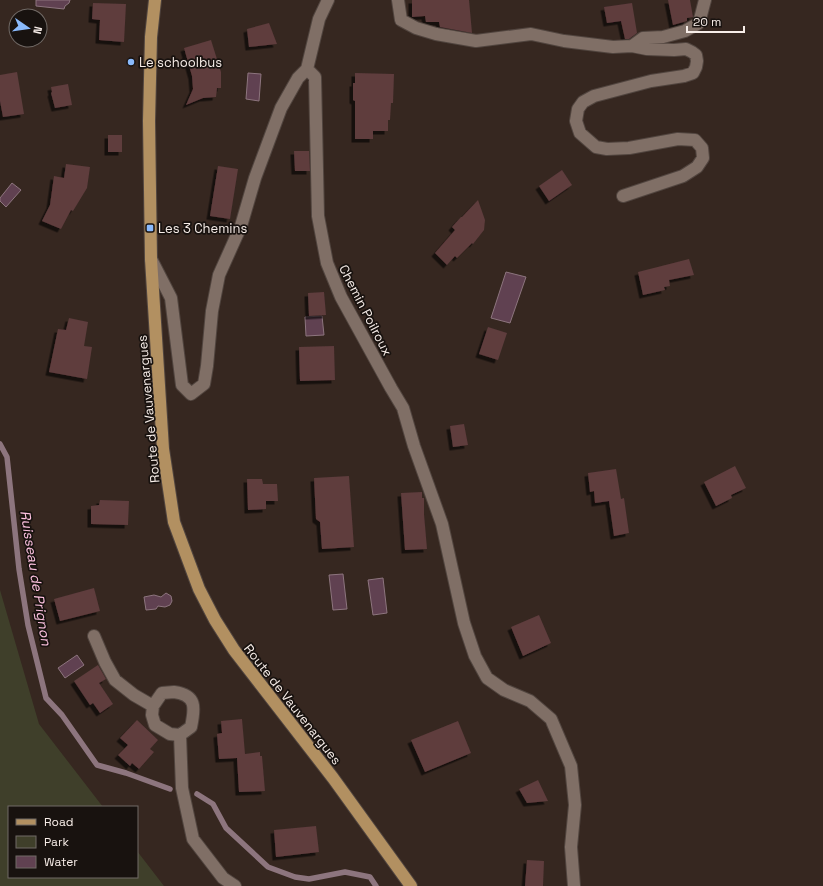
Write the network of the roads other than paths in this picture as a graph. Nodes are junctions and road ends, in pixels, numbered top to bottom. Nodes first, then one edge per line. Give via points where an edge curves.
1 (155, 0) edge
2 (328, 0) edge
3 (398, 0) edge
4 (704, 0) edge
5 (632, 46) junction
6 (307, 69) junction
7 (623, 196) dead end
8 (151, 259) junction
9 (94, 636) dead end
10 (153, 706) junction
11 (180, 735) junction
12 (235, 886) edge
13 (411, 886) edge
14 (574, 886) edge

1 - 8 main road, Route de Vauvenargues via 151,37 149,121
2 - 6 street via 319,19
3 - 5 street via 401,20 436,34 476,41 531,34 592,45
4 - 5 street via 699,23 685,31 663,37 643,38
5 - 7 street via 647,49 686,49 696,55 696,67 693,73 684,76 651,80 594,96 583,102 578,109 576,121 580,133 596,147 607,150 678,139 695,140 702,148 702,158 697,167 683,176
6 - 8 street via 298,78 282,108 255,178 241,226 219,275 212,311 204,384 191,394 182,385 171,298
6 - 14 street, Chemin Poilroux via 315,77 318,216 327,263 341,296 403,408 442,524 464,623 475,656 487,678 504,690 530,701 551,719 571,766 575,805 571,847
8 - 13 main road, Route de Vauvenargues via 163,449 174,522 198,589 234,650 333,778
9 - 10 street via 104,662 115,680
10 - 11 street via 152,715 156,725 170,734
10 - 11 street via 162,694 174,692 185,694 193,702 191,727
11 - 12 street via 182,788 193,839 223,878

